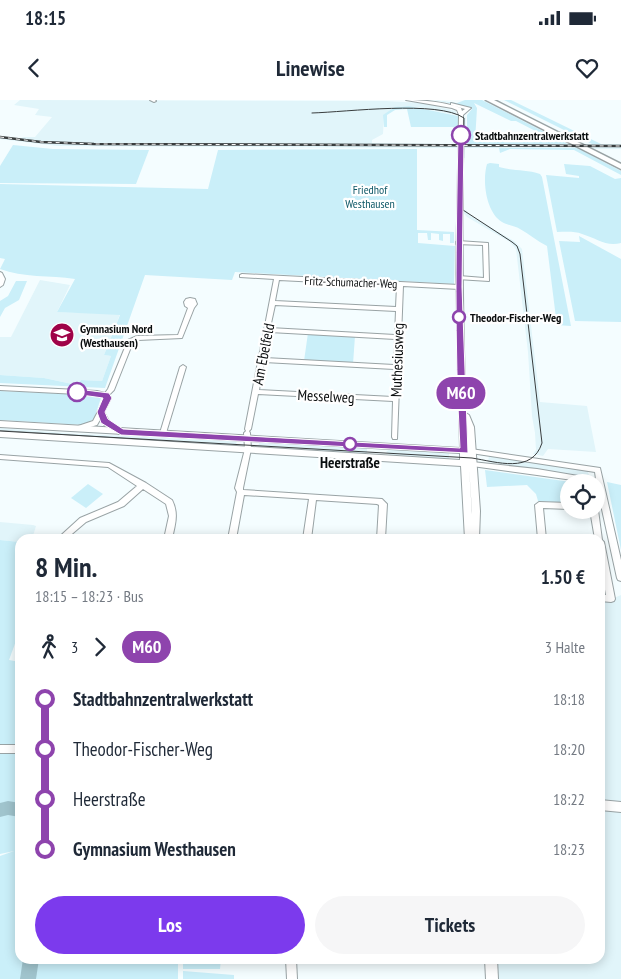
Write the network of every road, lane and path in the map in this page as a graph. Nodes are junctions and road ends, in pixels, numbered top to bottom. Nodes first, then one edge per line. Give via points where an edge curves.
1 (408, 100) edge
2 (431, 100) edge
3 (489, 100) edge
4 (499, 100) edge
5 (462, 115) junction
6 (621, 162) edge
7 (621, 167) edge
8 (458, 243) junction
9 (0, 274) edge
10 (242, 276) dead end
11 (277, 278) junction
12 (459, 278) junction
13 (400, 284) junction
14 (0, 285) edge
15 (459, 287) junction
16 (272, 303) junction
17 (189, 306) dead end
18 (399, 309) junction
19 (267, 330) junction
20 (398, 337) junction
21 (261, 360) junction
22 (184, 367) dead end
23 (397, 367) junction
24 (0, 388) edge
25 (255, 392) junction
26 (106, 395) junction
27 (396, 399) junction
28 (101, 412) junction
29 (0, 424) edge
30 (75, 429) junction
31 (121, 432) junction
32 (247, 433) junction
33 (0, 434) edge
34 (163, 434) junction
35 (395, 442) junction
36 (248, 449) junction
37 (468, 451) junction
38 (0, 457) edge
39 (469, 464) junction
40 (599, 474) edge
41 (560, 476) edge
42 (143, 485) junction
43 (241, 492) junction
44 (313, 497) junction
45 (605, 504) edge
46 (560, 505) edge
47 (606, 508) joint
48 (597, 519) edge
49 (67, 534) edge
50 (169, 534) edge
51 (233, 534) edge
52 (307, 534) edge
53 (382, 534) edge
54 (469, 534) edge
55 (475, 534) edge
56 (542, 534) edge
57 (599, 534) edge
58 (605, 567) edge
59 (621, 578) edge
60 (605, 598) edge
61 (0, 749) edge
62 (15, 749) edge
63 (605, 805) edge
64 (621, 807) edge
65 (291, 964) edge
66 (491, 964) edge
67 (292, 979) edge
68 (492, 979) edge

1 - 5 main road via 453,107
2 - 5 main road via 469,108
3 - 7 highway
4 - 6 highway
5 - 8 main road
8 - 12 main road
8 - 12 street via 486,244 488,280
9 - 14 street
10 - 11 street, Fritz-Schumacher-Weg
11 - 13 street, Fritz-Schumacher-Weg
11 - 16 street, Am Ebelfeld
12 - 15 main road
13 - 15 street, Fritz-Schumacher-Weg
13 - 18 street, Muthesiusweg
15 - 37 main road via 462,407 470,427
16 - 18 street
16 - 19 street, Am Ebelfeld
17 - 26 street via 180,337 137,338 130,342
18 - 20 street, Muthesiusweg
19 - 20 street
19 - 21 street, Am Ebelfeld
20 - 23 street, Muthesiusweg
21 - 23 street
21 - 25 street, Am Ebelfeld
22 - 34 street
23 - 27 street, Muthesiusweg
24 - 26 street
25 - 27 street, Messelweg
25 - 32 street, Am Ebelfeld
26 - 28 street via 108,398
27 - 35 street, Muthesiusweg
28 - 30 street via 95,423
28 - 31 street via 107,424
29 - 30 main road
30 - 31 main road
31 - 34 main road
32 - 34 main road
32 - 35 main road
32 - 36 street, Am Ebelfeld
33 - 36 main road
35 - 37 main road
36 - 39 main road
36 - 43 street, Am Ebelfeld via 239,488
37 - 39 main road
37 - 40 street via 598,470
38 - 42 street via 109,465
39 - 41 street
39 - 54 main road
39 - 55 main road via 476,511
42 - 49 street via 121,504 83,520
42 - 50 street via 174,509
43 - 44 street
43 - 51 street, Am Ebelfeld
44 - 52 street
44 - 53 street via 382,502
45 - 47 street
46 - 56 street via 539,504
47 - 59 street
48 - 57 street
58 - 60 street via 611,599
61 - 62 street
63 - 64 street
65 - 67 street
66 - 68 main road

